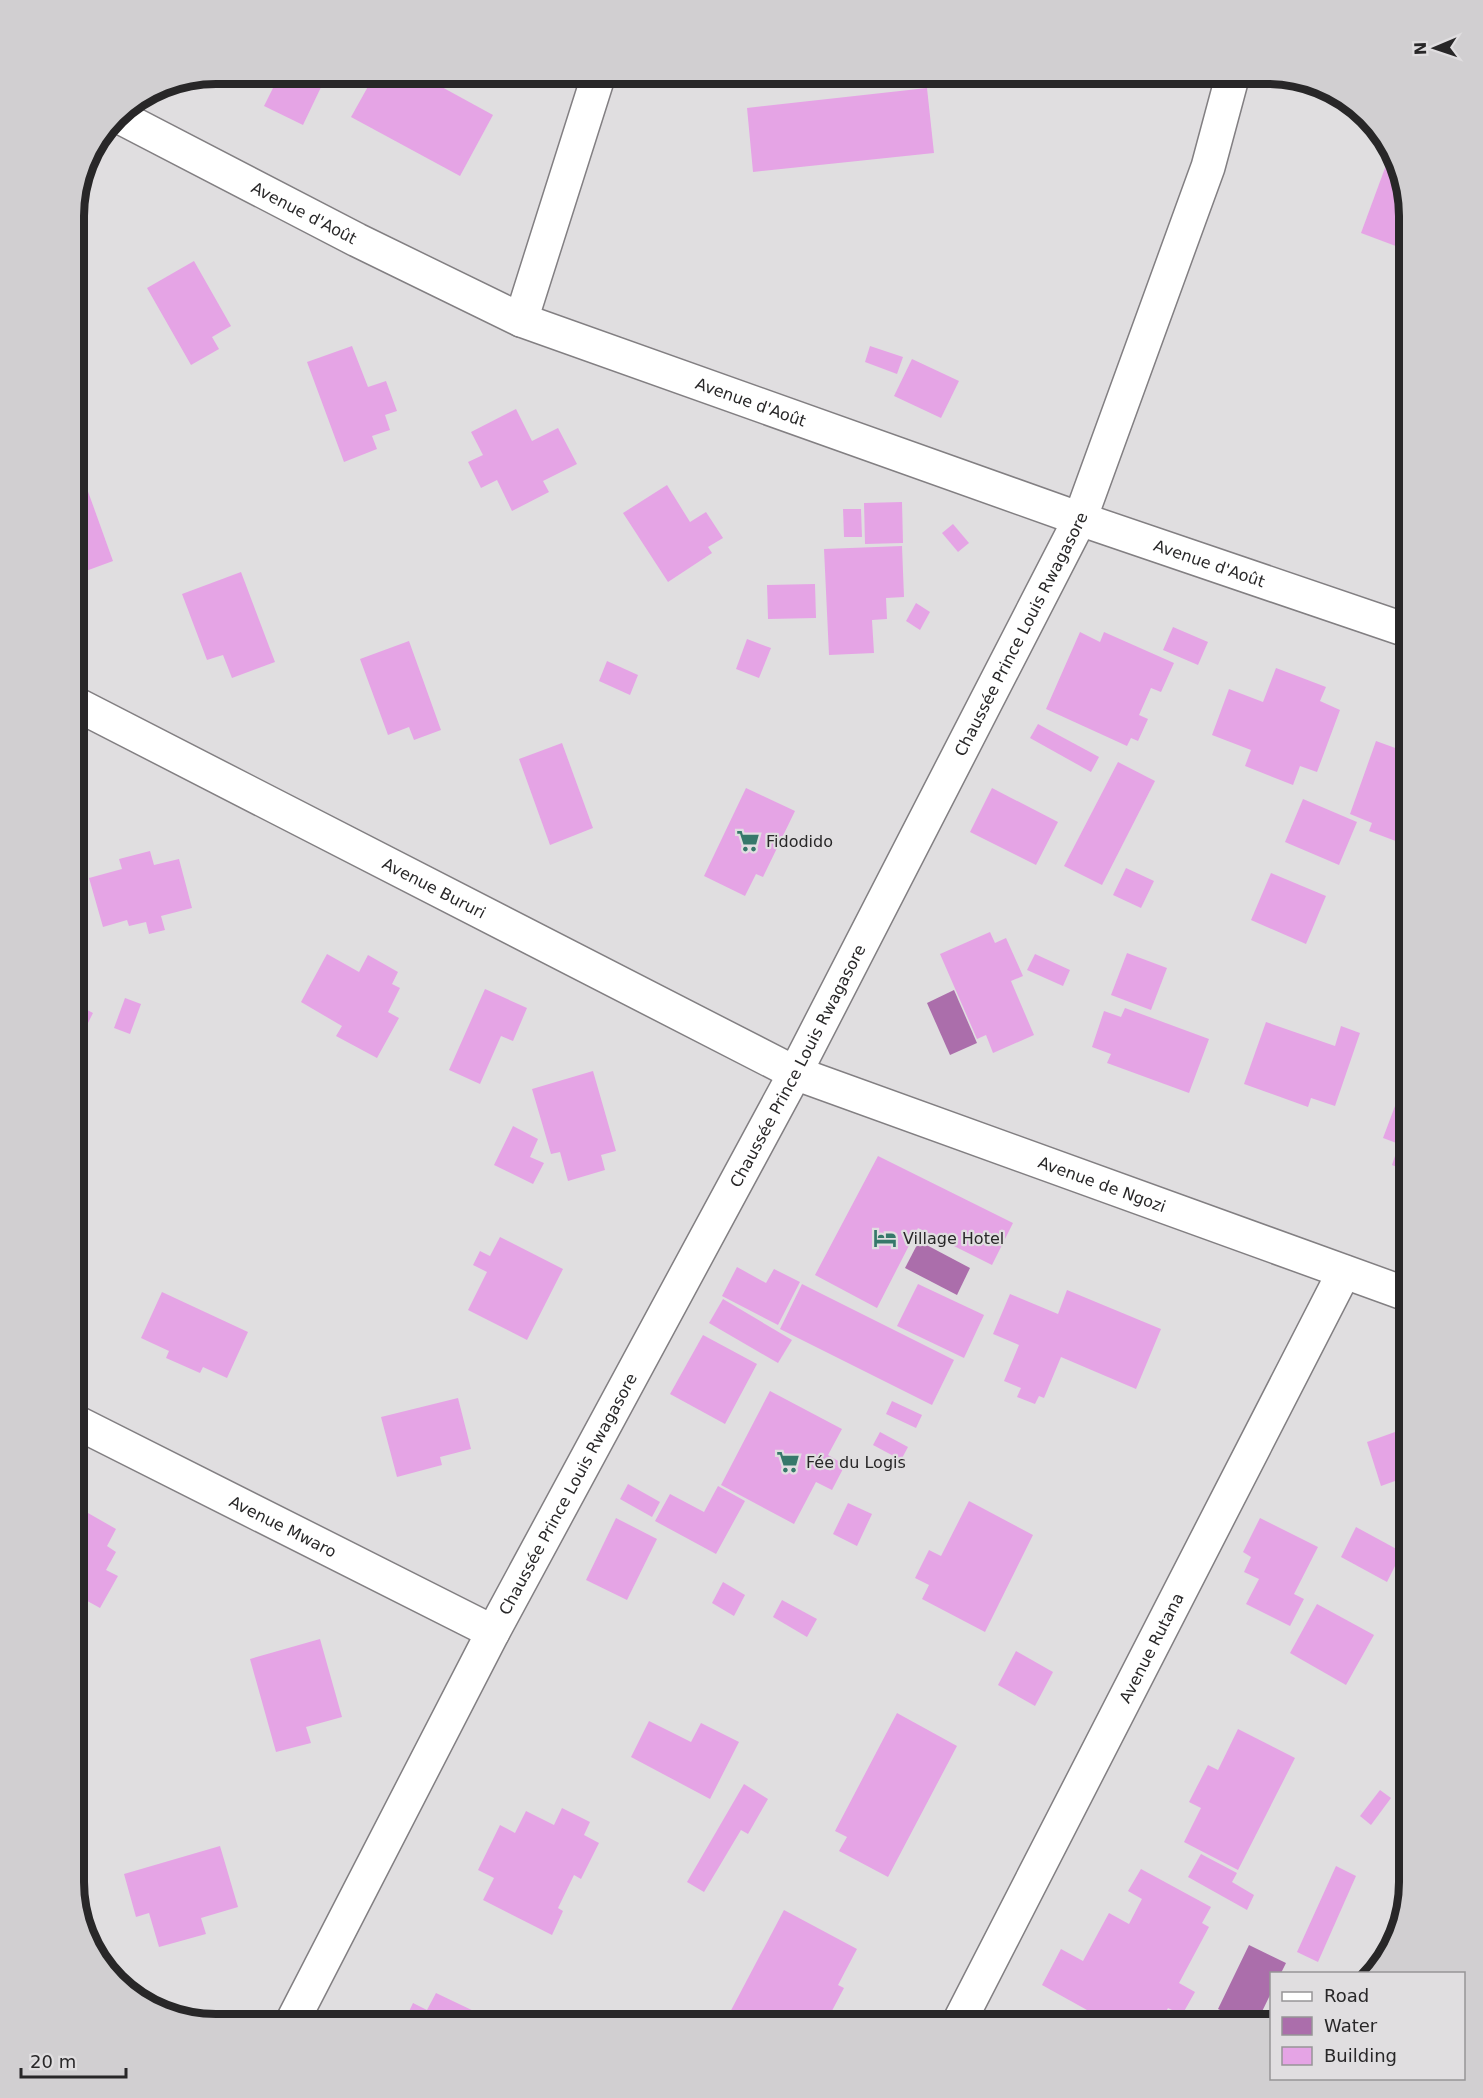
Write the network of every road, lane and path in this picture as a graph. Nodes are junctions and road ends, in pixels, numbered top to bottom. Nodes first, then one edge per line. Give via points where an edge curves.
1 (596, 84) edge
2 (1230, 84) edge
3 (126, 120) edge
4 (521, 320) junction
5 (1080, 519) junction
6 (1399, 627) edge
7 (84, 712) edge
8 (795, 1073) junction
9 (1344, 1272) junction
10 (1399, 1291) edge
11 (84, 1426) edge
12 (493, 1632) junction
13 (296, 2014) edge
14 (963, 2014) edge

1 - 4 street
2 - 5 street, Chaussée Prince Louis Rwagasore via 1208,167
3 - 4 street, Avenue d'Août
4 - 5 street, Avenue d'Août
5 - 6 street, Avenue d'Août
5 - 8 street, Chaussée Prince Louis Rwagasore
7 - 8 street, Avenue Bururi
8 - 9 street, Avenue de Ngozi
8 - 12 street, Chaussée Prince Louis Rwagasore
9 - 10 street, Avenue de Ngozi
9 - 14 street, Avenue Rutana
11 - 12 street, Avenue Mwaro
12 - 13 street, Chaussée Prince Louis Rwagasore

